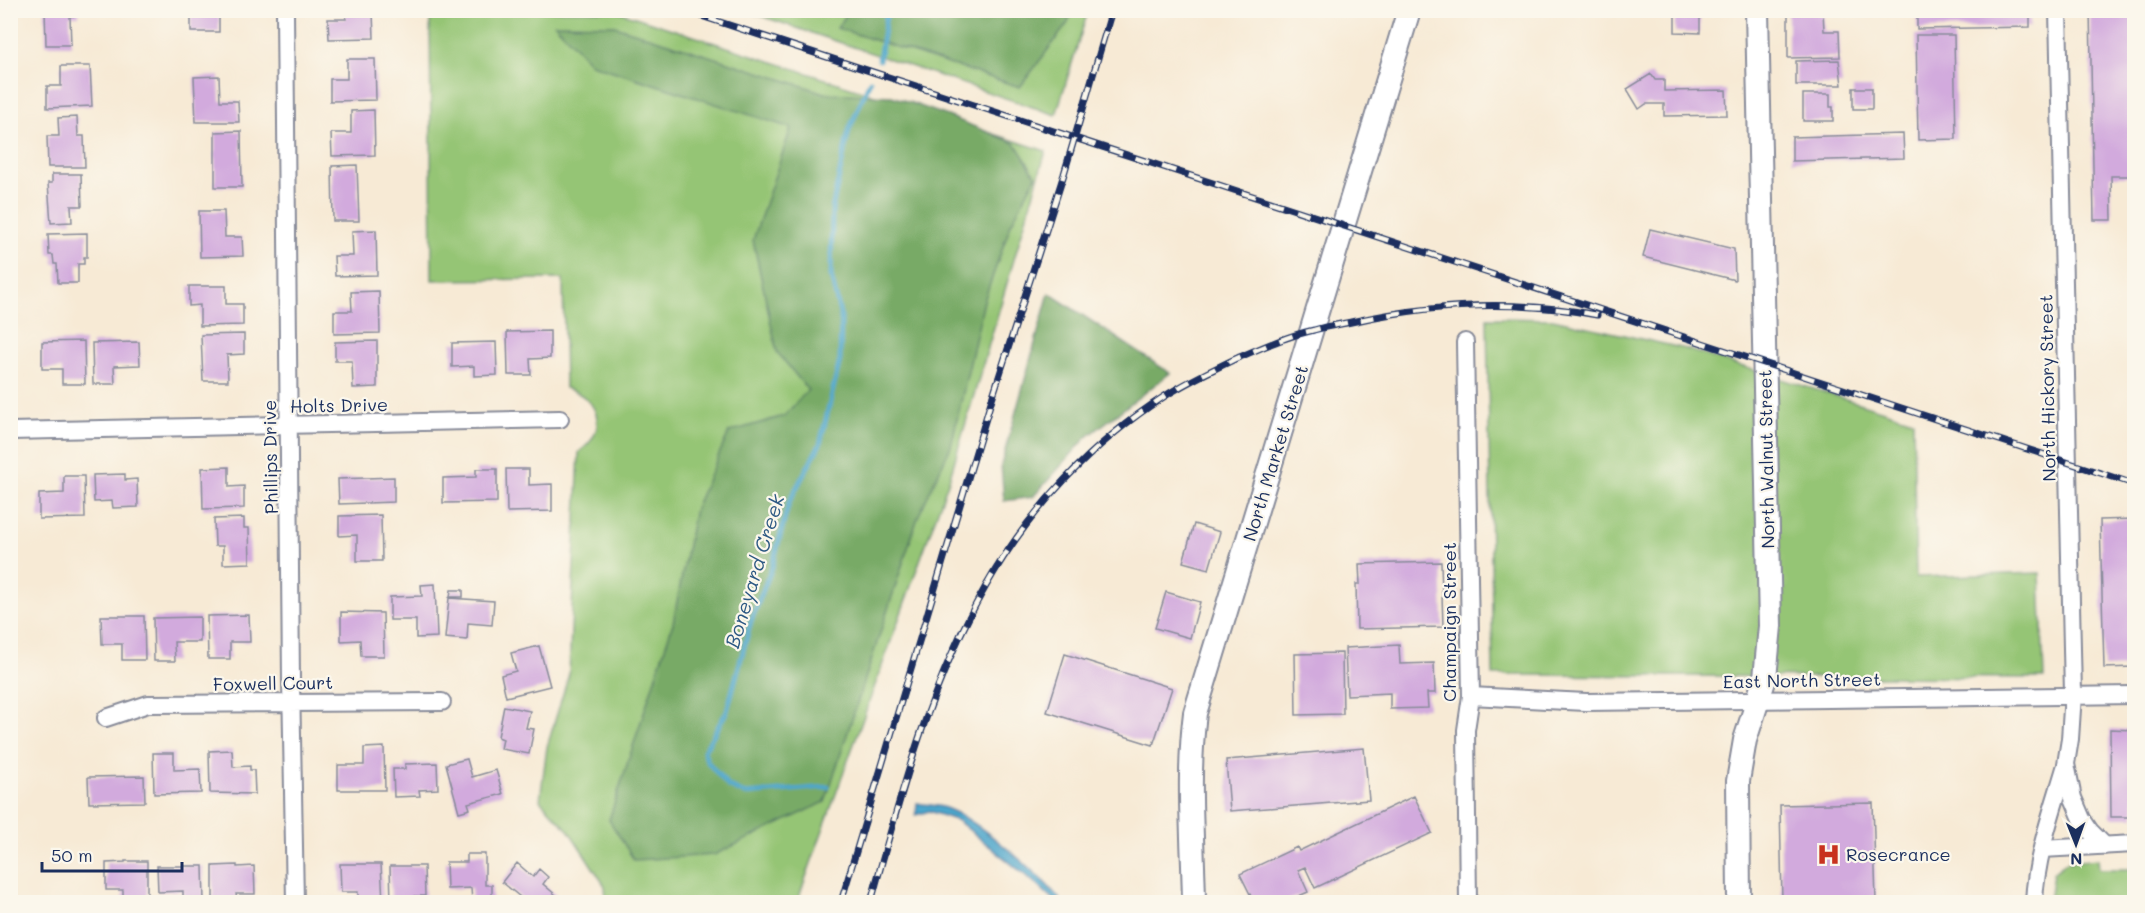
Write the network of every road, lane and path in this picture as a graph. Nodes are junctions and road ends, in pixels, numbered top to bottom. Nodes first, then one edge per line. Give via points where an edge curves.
1 (285, 10) edge
2 (1409, 10) edge
3 (1757, 10) edge
4 (2058, 10) edge
5 (1465, 342) dead end
6 (560, 418) dead end
7 (289, 426) junction
8 (10, 431) edge
9 (2073, 694) junction
10 (2134, 695) edge
11 (1471, 696) junction
12 (1760, 700) junction
13 (291, 702) junction
14 (442, 702) dead end
15 (106, 718) dead end
16 (2066, 764) junction
17 (2134, 844) edge
18 (2105, 846) junction
19 (2042, 849) junction
20 (296, 903) edge
21 (1194, 903) edge
22 (1468, 903) edge
23 (1739, 903) edge
24 (2034, 903) edge

1 - 7 street, Phillips Drive
2 - 21 street, North Market Street via 1196,713 1190,749
3 - 12 street, North Walnut Street via 1770,626
4 - 9 street, North Hickory Street
5 - 11 street, Champaign Street
6 - 7 street, Holts Drive
7 - 8 street, Holts Drive
7 - 13 street, Phillips Drive
9 - 10 street, East North Street
9 - 12 street, East North Street
9 - 16 street, North Hickory Street
11 - 12 street, East North Street via 1586,702
11 - 22 street, Champaign Street via 1466,730
12 - 23 street, North Walnut Street via 1745,740 1738,781
13 - 14 street, Foxwell Court
13 - 15 street, Foxwell Court via 148,705
13 - 20 street, Phillips Drive
16 - 18 street, North Hickory Street via 2082,819
16 - 19 street, North Hickory Street
17 - 18 street
18 - 19 street
19 - 24 street, North Hickory Street

